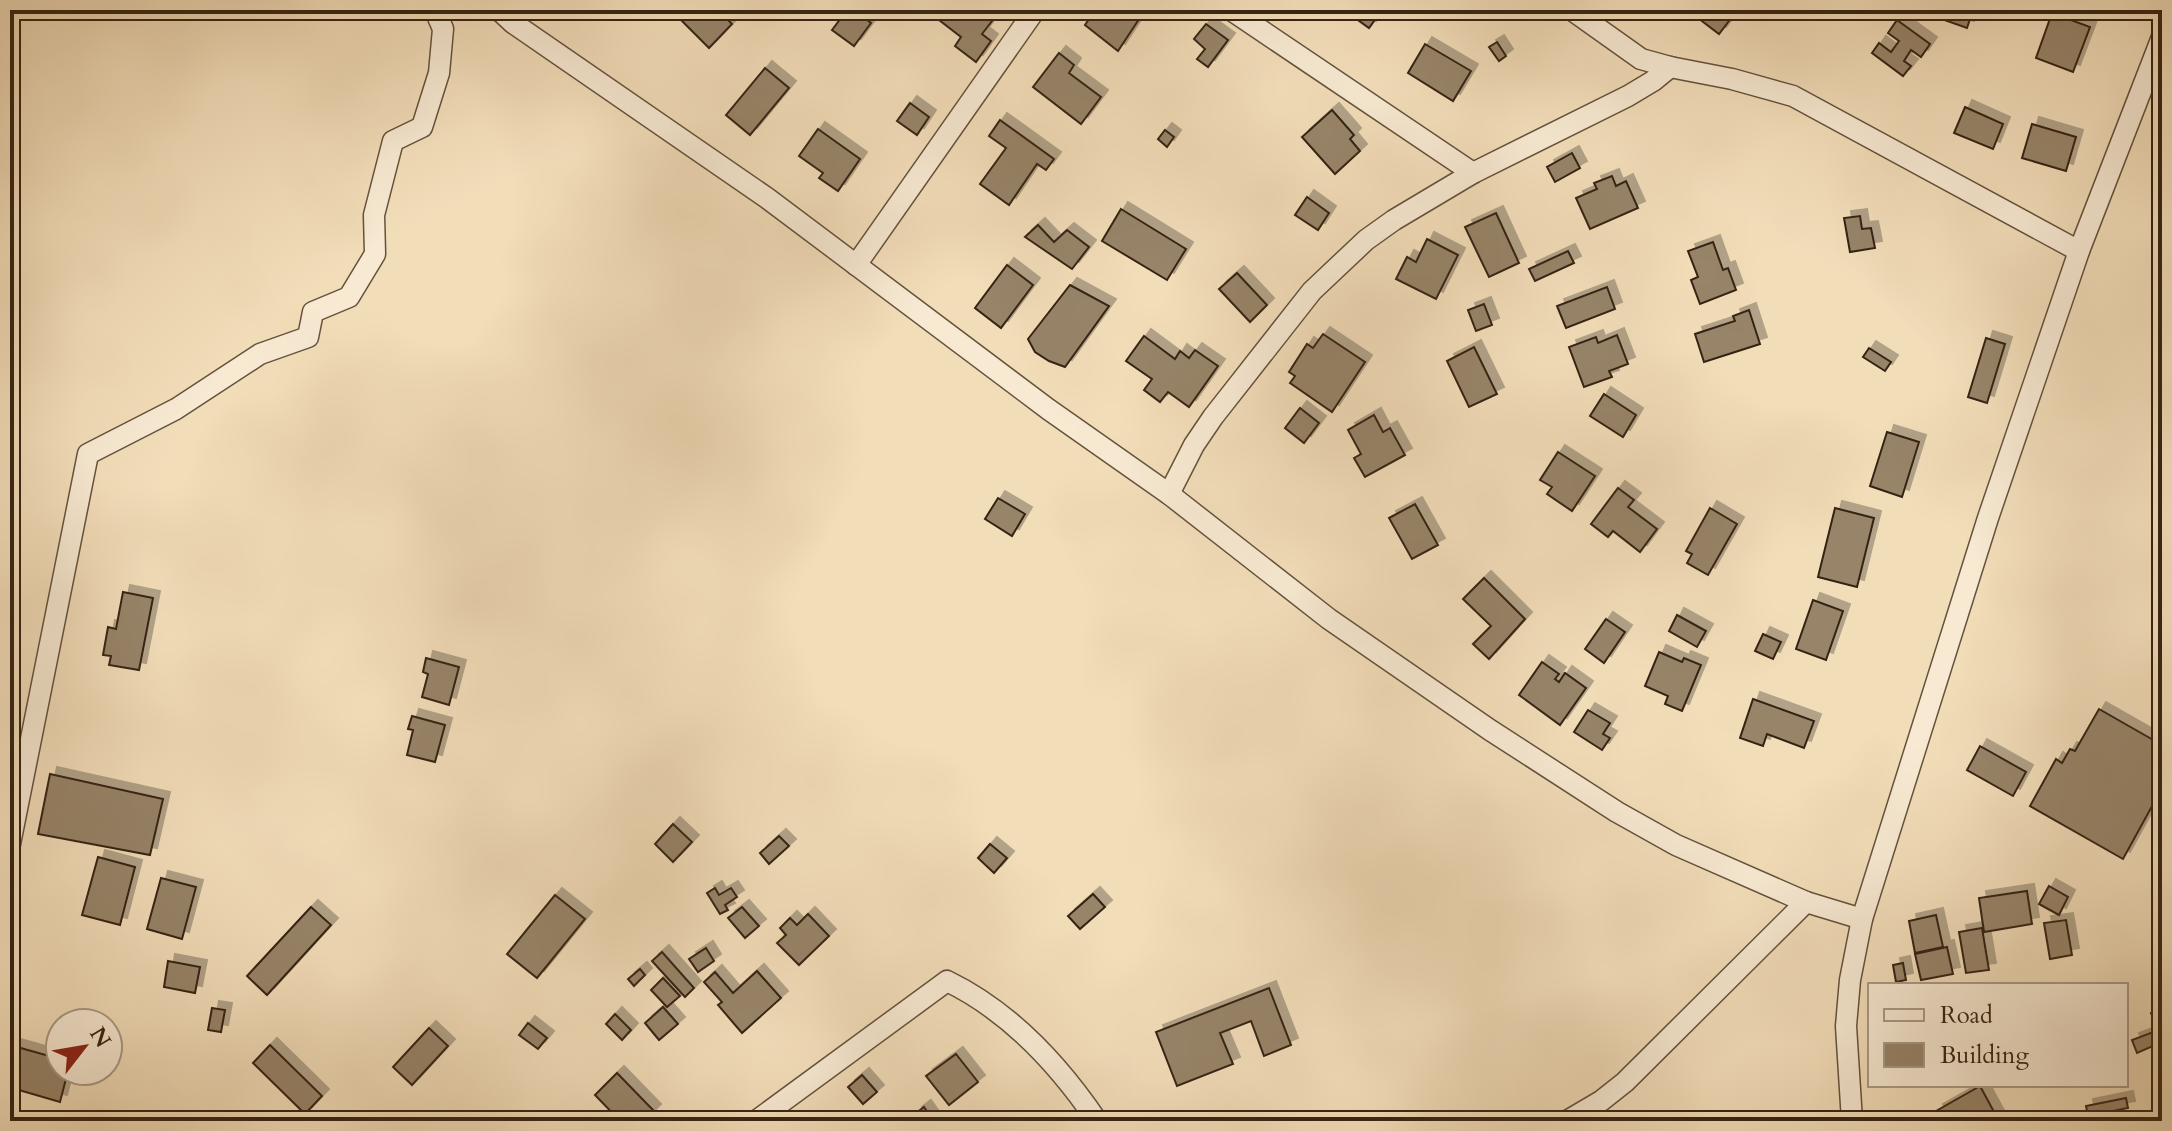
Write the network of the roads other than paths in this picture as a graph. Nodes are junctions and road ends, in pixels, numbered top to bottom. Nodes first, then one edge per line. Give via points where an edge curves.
1 (435, 10) edge
2 (499, 10) edge
3 (1035, 10) edge
4 (1231, 10) edge
5 (1572, 10) edge
6 (2162, 37) edge
7 (1670, 67) junction
8 (1473, 173) junction
9 (2079, 251) junction
10 (856, 265) junction
11 (1169, 494) junction
12 (10, 844) edge
13 (1806, 902) junction
14 (1862, 919) junction
15 (756, 1121) edge
16 (1097, 1121) edge
17 (1567, 1121) edge
18 (1852, 1121) edge

1 - 12 street via 443,29 439,73 422,127 393,141 374,215 375,254 349,297 313,312 308,337 260,354 176,409 88,454
2 - 10 street
3 - 10 street
4 - 8 street
5 - 7 street via 1641,59
6 - 9 street
7 - 8 street via 1628,96
7 - 9 street via 1793,96
8 - 11 street via 1366,240 1312,291 1213,417
9 - 14 street via 1988,518
10 - 11 street
11 - 13 street via 1329,619 1617,812 1676,845
13 - 14 street
13 - 17 street via 1625,1082
14 - 18 street via 1846,1026
15 - 16 street via 947,981 999,1012 1079,1094

